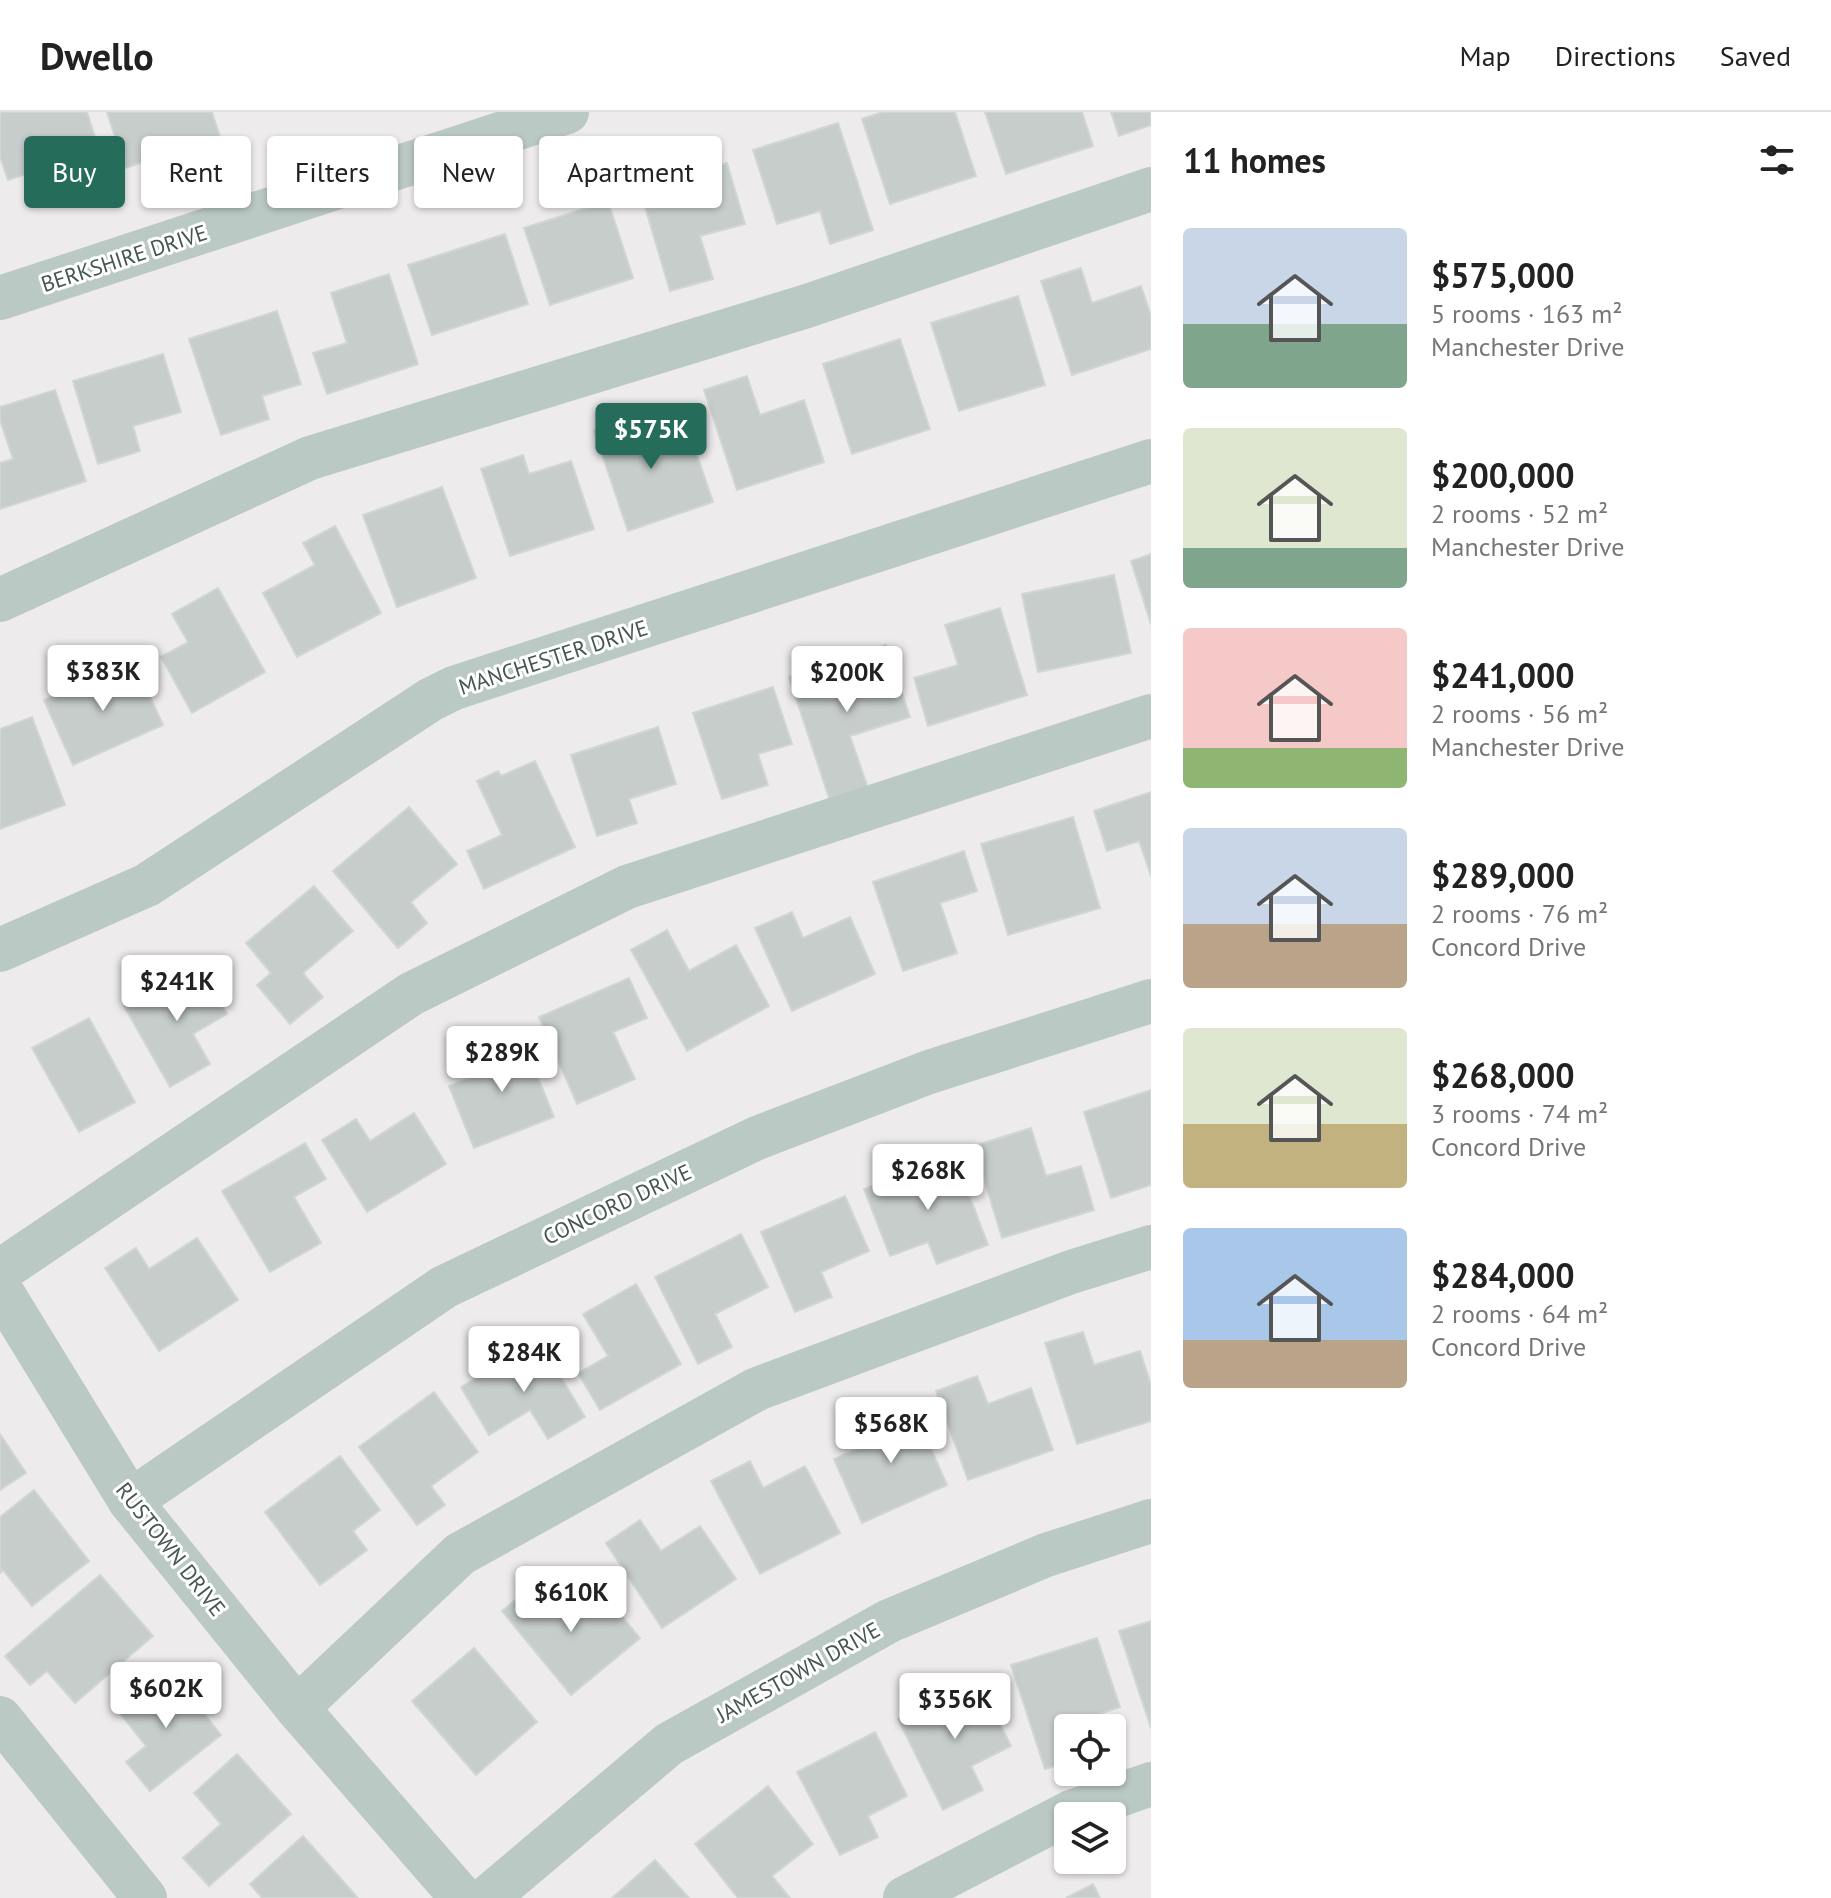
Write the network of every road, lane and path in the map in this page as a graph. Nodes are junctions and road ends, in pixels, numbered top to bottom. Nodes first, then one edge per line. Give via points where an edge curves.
1 (567, 112) edge
2 (1151, 189) edge
3 (0, 298) edge
4 (1151, 461) edge
5 (0, 600) edge
6 (1151, 716) edge
7 (0, 950) edge
8 (1151, 1001) edge
9 (1151, 1247) edge
10 (0, 1271) edge
11 (0, 1289) edge
12 (130, 1501) junction
13 (1151, 1521) edge
14 (297, 1708) junction
15 (0, 1718) edge
16 (14, 1765) edge
17 (1151, 1784) edge
18 (145, 1898) edge
19 (462, 1898) edge
20 (487, 1898) edge
21 (905, 1898) edge

1 - 3 street, BERKSHIRE DRIVE
2 - 5 street via 804,307 310,458
4 - 7 street, MANCHESTER DRIVE via 454,688 147,885
6 - 10 street via 627,887 411,994
8 - 12 street, CONCORD DRIVE via 929,1072 757,1138 444,1287
9 - 14 street via 757,1389 460,1554
11 - 12 street, RUSTOWN DRIVE
12 - 14 street, RUSTOWN DRIVE
13 - 20 street, JAMESTOWN DRIVE via 1046,1555 889,1621 683,1736
14 - 19 street, RUSTOWN DRIVE
15 - 16 street
16 - 18 street
17 - 21 street via 1071,1812

